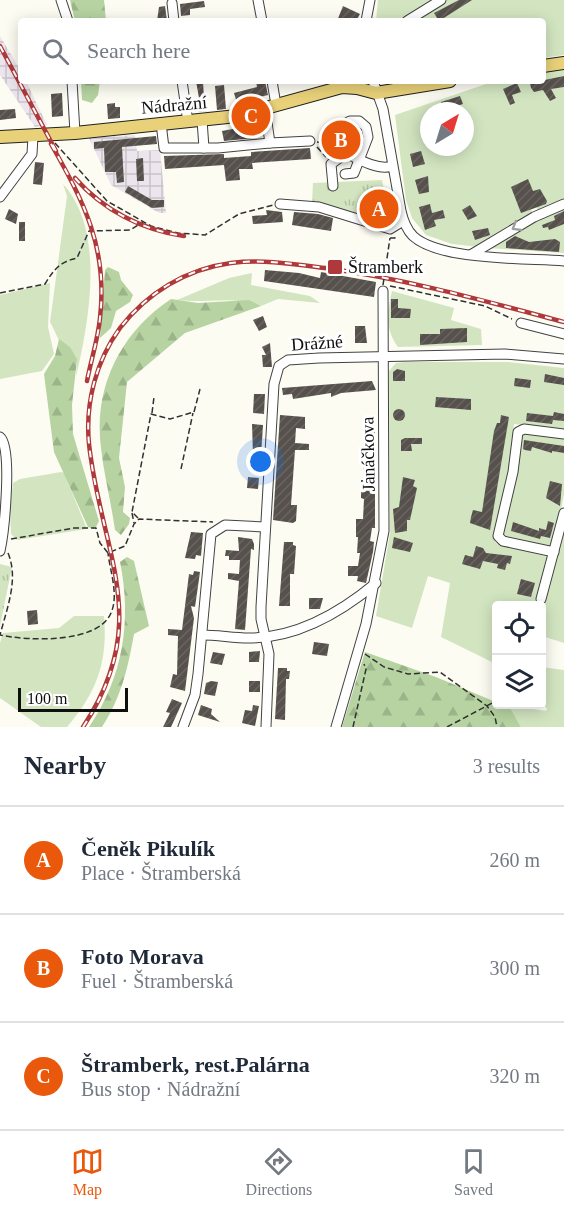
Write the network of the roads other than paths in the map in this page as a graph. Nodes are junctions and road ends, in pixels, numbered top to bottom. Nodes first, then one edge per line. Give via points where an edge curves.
1 (61, 0) edge
2 (258, 0) edge
3 (370, 0) edge
4 (441, 0) edge
5 (172, 3) dead end
6 (67, 18) edge
7 (174, 18) edge
8 (261, 18) edge
9 (367, 18) edge
10 (412, 18) edge
11 (564, 63) edge
12 (546, 66) edge
13 (72, 84) edge
14 (182, 84) edge
15 (272, 84) edge
16 (330, 84) edge
17 (412, 84) edge
18 (375, 87) edge
19 (322, 93) junction
20 (271, 107) junction
21 (202, 120) junction
22 (188, 122) junction
23 (161, 123) junction
24 (75, 133) junction
25 (341, 134) dead end
26 (0, 137) edge
27 (43, 137) junction
28 (310, 141) road end
29 (270, 143) junction
30 (204, 148) junction
31 (358, 164) junction
32 (392, 166) junction
33 (345, 171) dead end
34 (333, 186) dead end
35 (0, 197) edge
36 (280, 204) road end
37 (564, 204) edge
38 (400, 223) junction
39 (471, 255) junction
40 (564, 261) edge
41 (383, 290) road end
42 (521, 323) road end
43 (564, 334) edge
44 (383, 357) junction
45 (564, 359) edge
46 (564, 435) edge
47 (0, 437) edge
48 (564, 513) edge
49 (266, 527) junction
50 (0, 551) edge
51 (554, 552) junction
52 (376, 584) junction
53 (541, 599) dead end
54 (202, 635) junction
55 (264, 636) junction
56 (183, 727) edge
57 (266, 727) edge
58 (336, 727) edge

1 - 6 street
2 - 8 street
3 - 9 street
4 - 10 street
5 - 7 street
11 - 12 main road
13 - 24 street
14 - 22 street
15 - 20 street
16 - 19 street
17 - 18 main road, Nádražní
18 - 19 main road, Nádražní
18 - 32 street via 383,109
19 - 20 main road, Nádražní
20 - 21 main road, Nádražní
20 - 29 street
21 - 22 main road, Nádražní
21 - 30 street
22 - 23 main road, Nádražní
23 - 24 main road, Nádražní
23 - 30 street via 164,148
24 - 27 main road, Nádražní
25 - 31 street via 347,122 359,121 366,127 368,137
26 - 27 main road, Nádražní
27 - 35 street
28 - 29 street
29 - 30 street
31 - 32 street
31 - 33 street via 354,173
31 - 34 street via 345,149 331,164
32 - 38 street
36 - 38 street via 320,207 390,229
37 -> 39 street via 534,217
38 - 39 street via 426,244
39 - 40 street
41 - 44 street
42 - 43 street
44 - 45 street via 505,354
44 - 49 street, Drážné via 293,359 279,366 274,384
44 - 52 street, Janáčkova via 385,506
46 - 51 street via 524,429 518,432 498,536 503,541
47 - 50 street via 6,445
48 - 51 street
49 - 54 street via 225,525 211,534
49 - 55 street, Drážné via 261,619
51 - 53 street
52 - 55 street via 322,621
52 - 58 street, Janáčkova
54 - 55 street
54 - 56 street via 195,695
55 - 57 street, Drážné via 268,654

